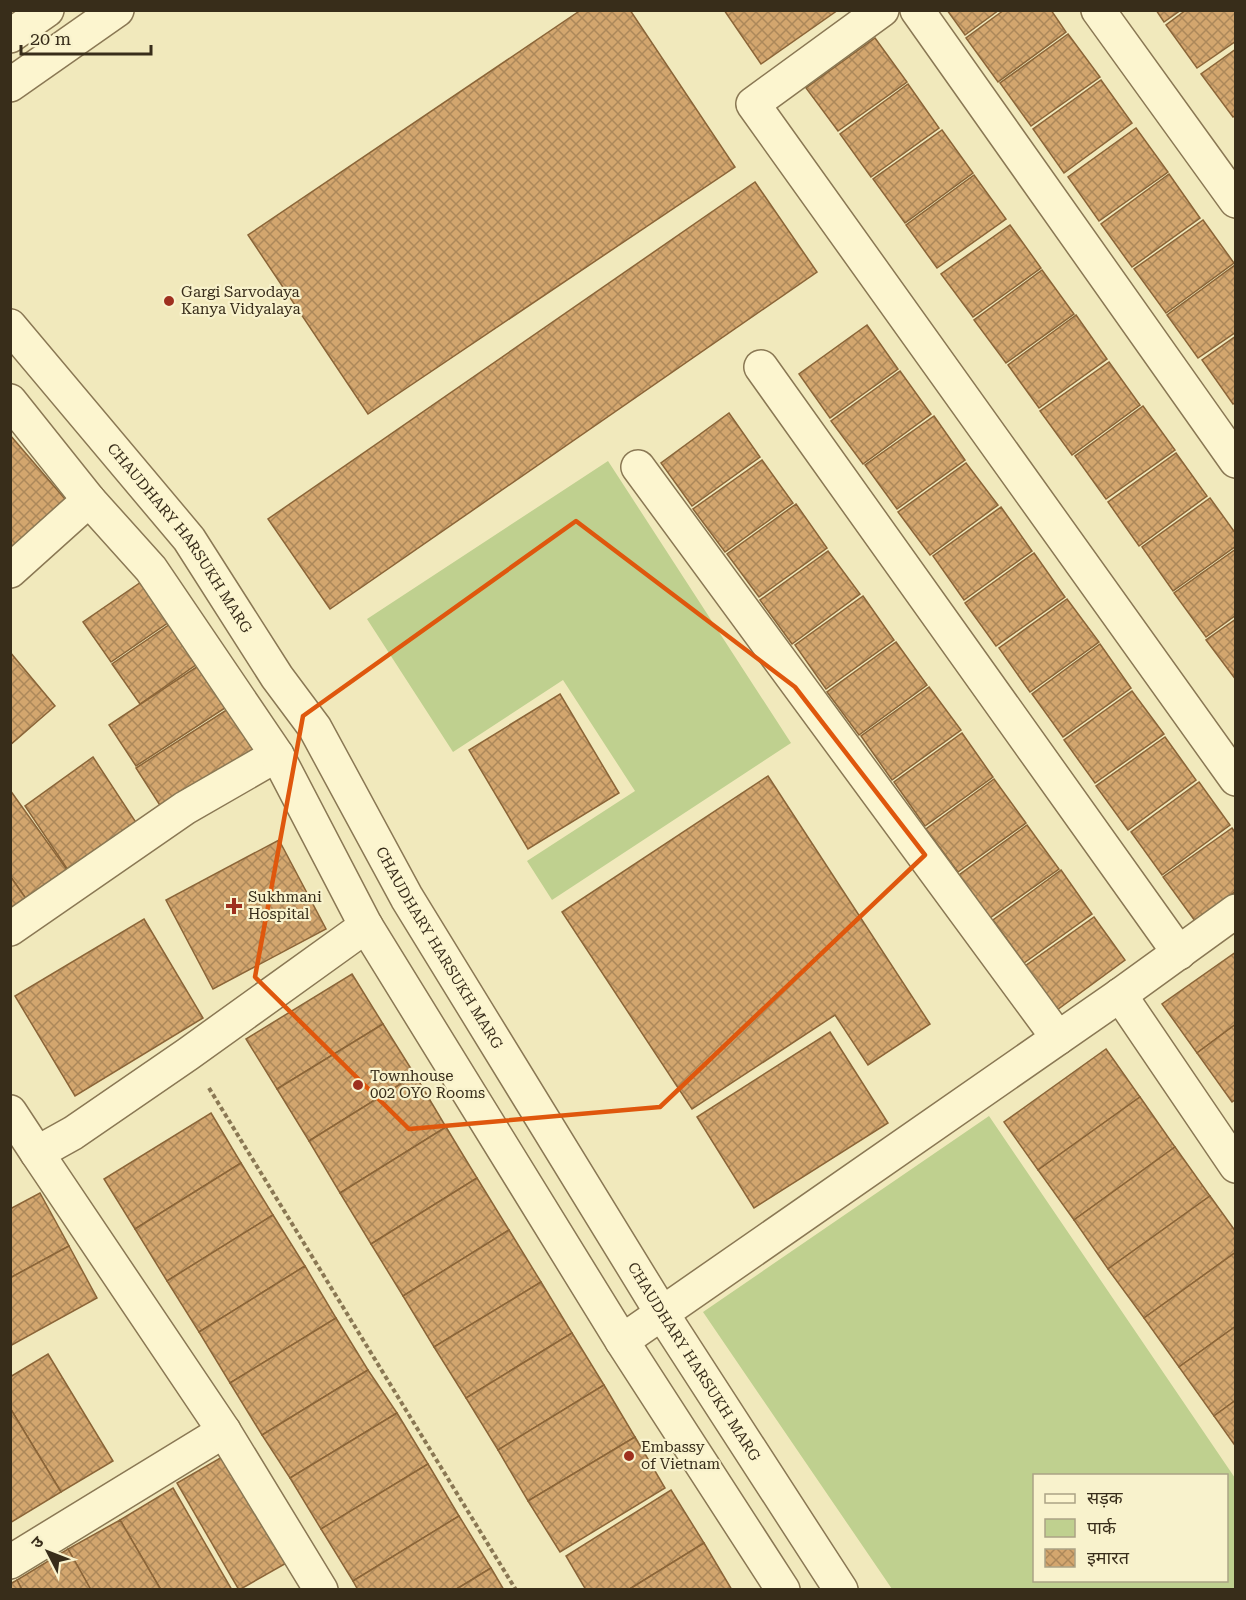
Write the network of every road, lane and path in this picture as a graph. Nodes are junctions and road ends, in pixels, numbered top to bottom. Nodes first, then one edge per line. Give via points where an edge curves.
1 (46, 10) edge
2 (117, 10) edge
3 (882, 10) edge
4 (917, 10) edge
5 (1098, 10) edge
6 (10, 36) edge
7 (10, 85) edge
8 (1236, 201) edge
9 (10, 326) edge
10 (761, 367) dead end
11 (10, 401) edge
12 (1236, 461) edge
13 (638, 467) dead end
14 (89, 500) junction
15 (10, 571) edge
16 (277, 755) junction
17 (1236, 779) edge
18 (1236, 911) edge
19 (366, 926) junction
20 (10, 929) edge
21 (1179, 953) junction
22 (1120, 995) junction
23 (1058, 1038) junction
24 (188, 1054) junction
25 (10, 1112) edge
26 (37, 1153) junction
27 (1236, 1166) edge
28 (663, 1315) junction
29 (622, 1341) junction
30 (224, 1431) junction
31 (10, 1562) edge
32 (312, 1587) edge
33 (516, 1590) edge
34 (783, 1590) edge
35 (841, 1590) edge

1 - 6 street
2 - 7 street
3 - 17 street via 753,104
4 - 12 street
5 - 8 street
9 - 28 street, CHAUDHARY HARSUKH MARG via 189,539 277,677 315,728 407,898
10 - 21 street
11 - 14 street
13 - 23 street
14 - 15 street
14 - 16 street via 151,569
16 - 19 street
16 - 20 street via 185,808
18 - 21 street
19 - 24 street
19 - 29 street
21 - 22 street
22 - 23 street
22 - 27 street
23 - 28 street
24 - 26 street via 74,1133
24 - 33 path
25 - 26 street
26 - 30 street
28 - 29 street
28 - 35 street, CHAUDHARY HARSUKH MARG
29 - 34 street
30 - 31 street
30 - 32 street

